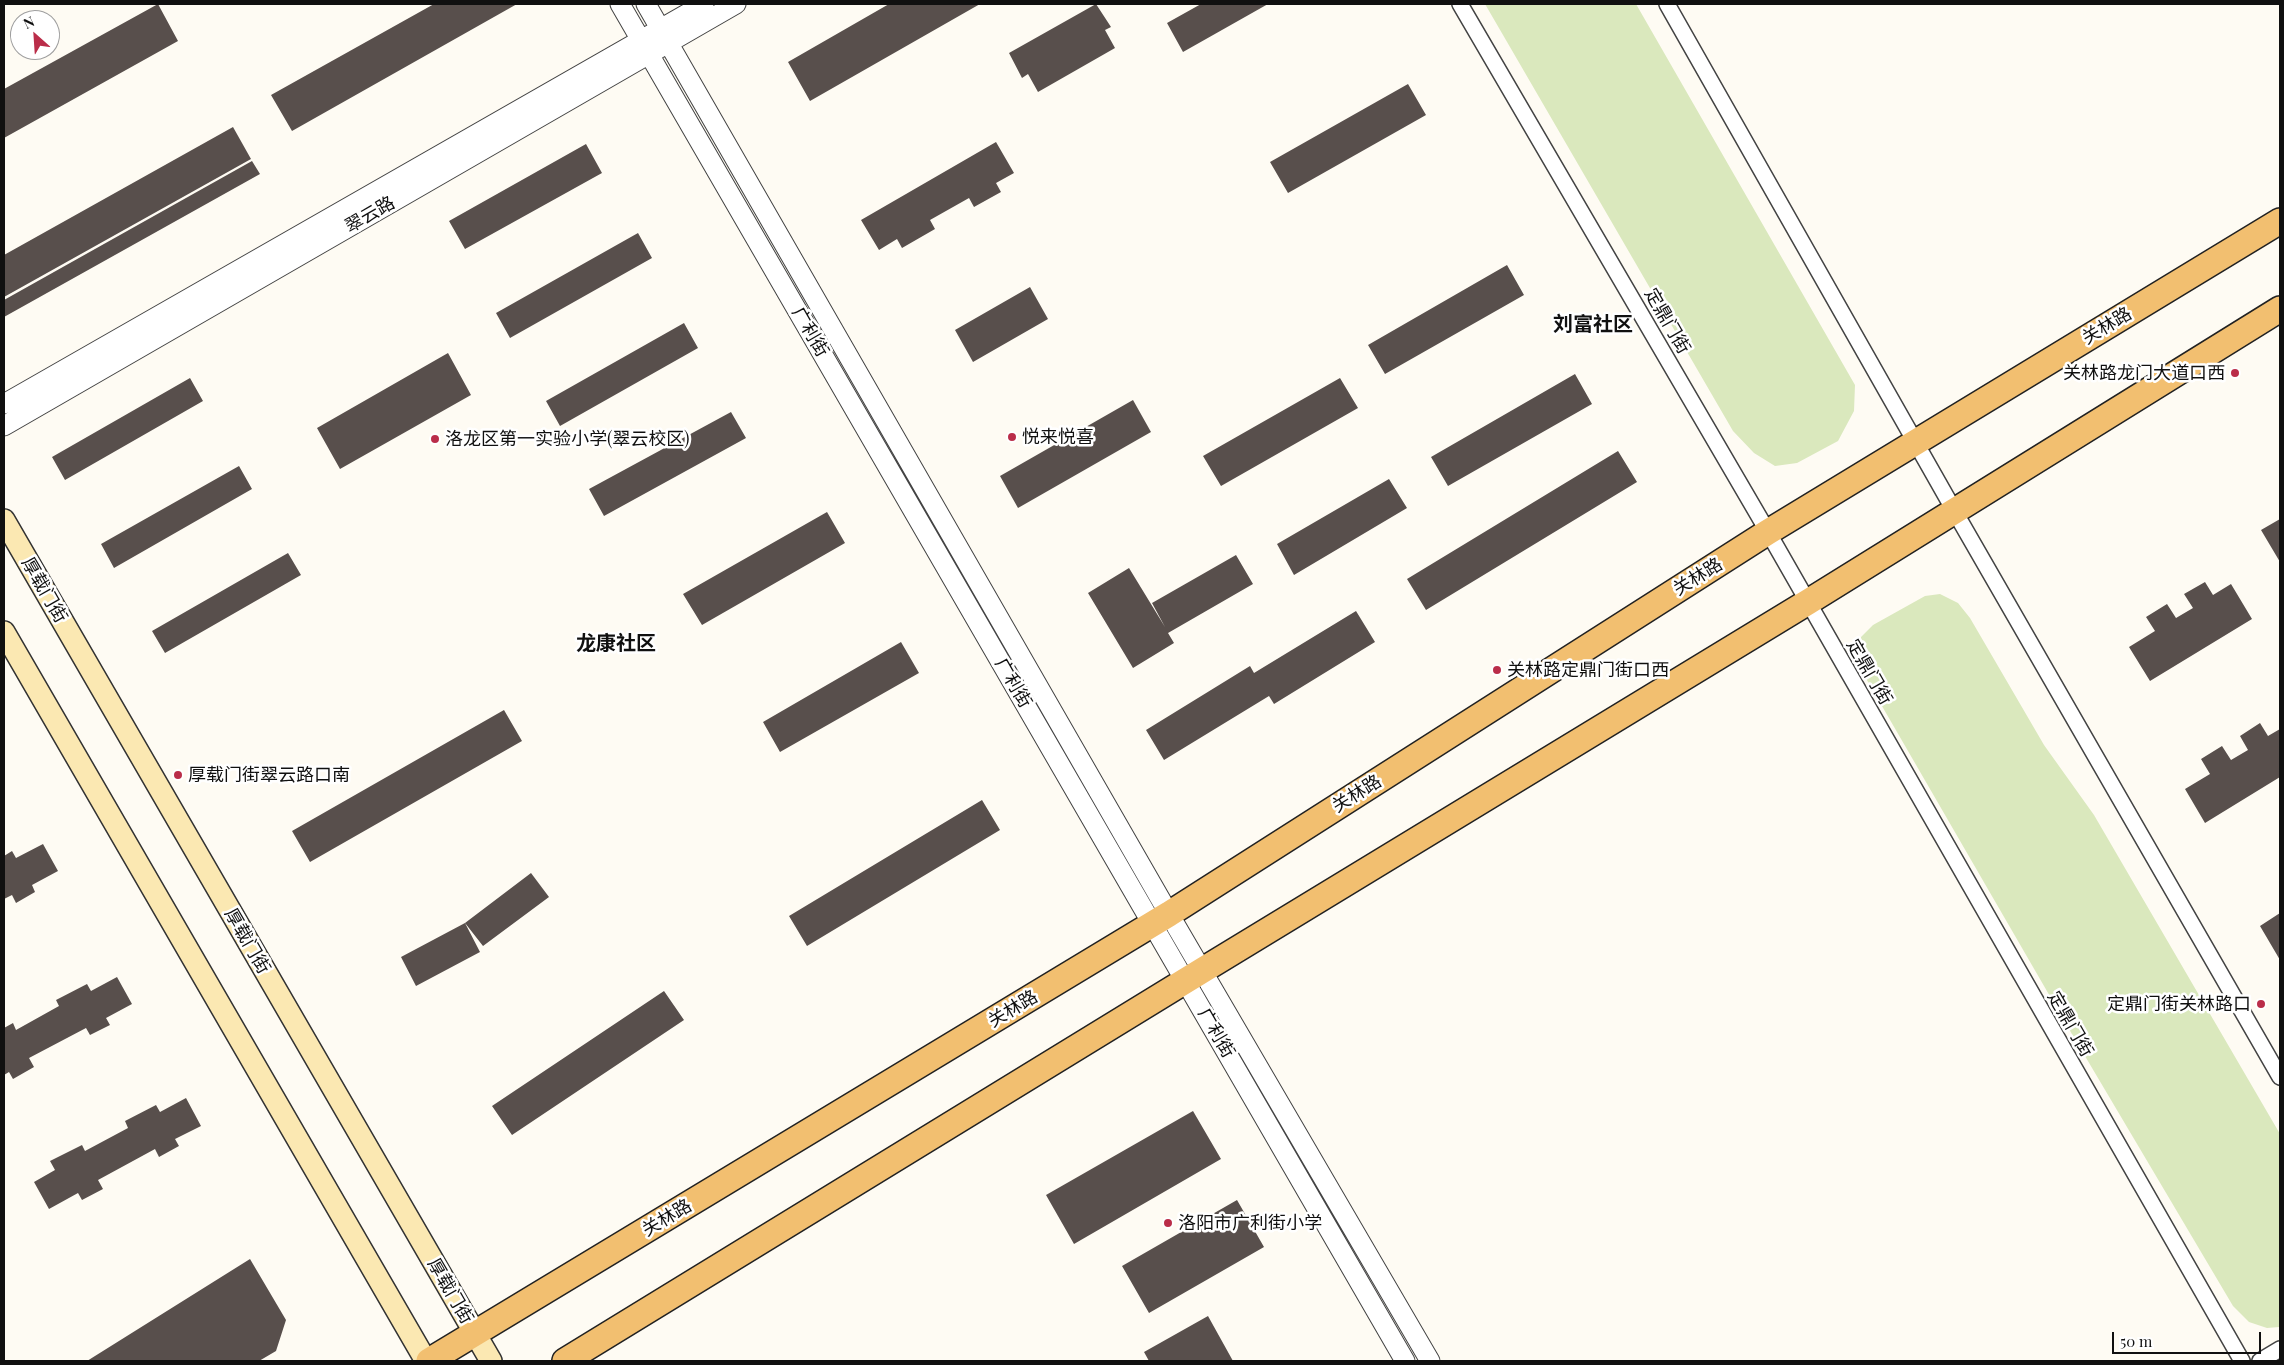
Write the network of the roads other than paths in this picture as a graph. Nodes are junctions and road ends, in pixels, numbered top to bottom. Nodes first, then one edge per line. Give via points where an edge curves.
1 (620, 4) edge
2 (646, 4) edge
3 (704, 4) edge
4 (736, 4) edge
5 (1460, 4) edge
6 (1667, 4) edge
7 (664, 36) junction
8 (645, 47) junction
9 (2280, 220) edge
10 (2280, 309) edge
11 (4, 404) edge
12 (4, 426) edge
13 (1915, 443) junction
14 (1955, 512) junction
15 (4, 520) edge
16 (1768, 532) junction
17 (1808, 602) junction
18 (4, 632) edge
19 (1161, 919) junction
20 (1194, 975) junction
21 (2280, 1077) edge
22 (475, 1334) junction
23 (2280, 1349) edge
24 (427, 1361) edge
25 (491, 1361) edge
26 (565, 1361) edge
27 (1405, 1361) edge
28 (1430, 1361) edge
29 (2242, 1361) edge
30 (2260, 1361) edge

1 - 8 street, 广利街
2 - 7 street, 广利街
3 - 7 street, 翠云路
4 - 7 street, 翠云路
5 - 16 street, 定鼎门街
6 - 13 street
7 - 8 street, 翠云路
7 - 19 street, 广利街
8 - 11 street, 翠云路
8 - 12 street, 翠云路
8 - 19 street, 广利街
9 - 13 main road, 关林路
10 - 14 main road
13 - 14 street
13 - 16 main road, 关林路
14 - 17 main road
14 - 21 street
15 - 22 main road, 厚载门街
16 - 17 street, 定鼎门街
16 - 19 main road, 关林路
17 - 20 main road
17 - 29 street, 定鼎门街
18 - 24 main road
19 - 20 street, 广利街
19 - 22 main road, 关林路
20 - 26 main road
20 - 27 street, 广利街
20 - 28 street, 广利街
22 - 24 main road, 关林路
22 - 25 main road, 厚载门街
23 - 30 street

